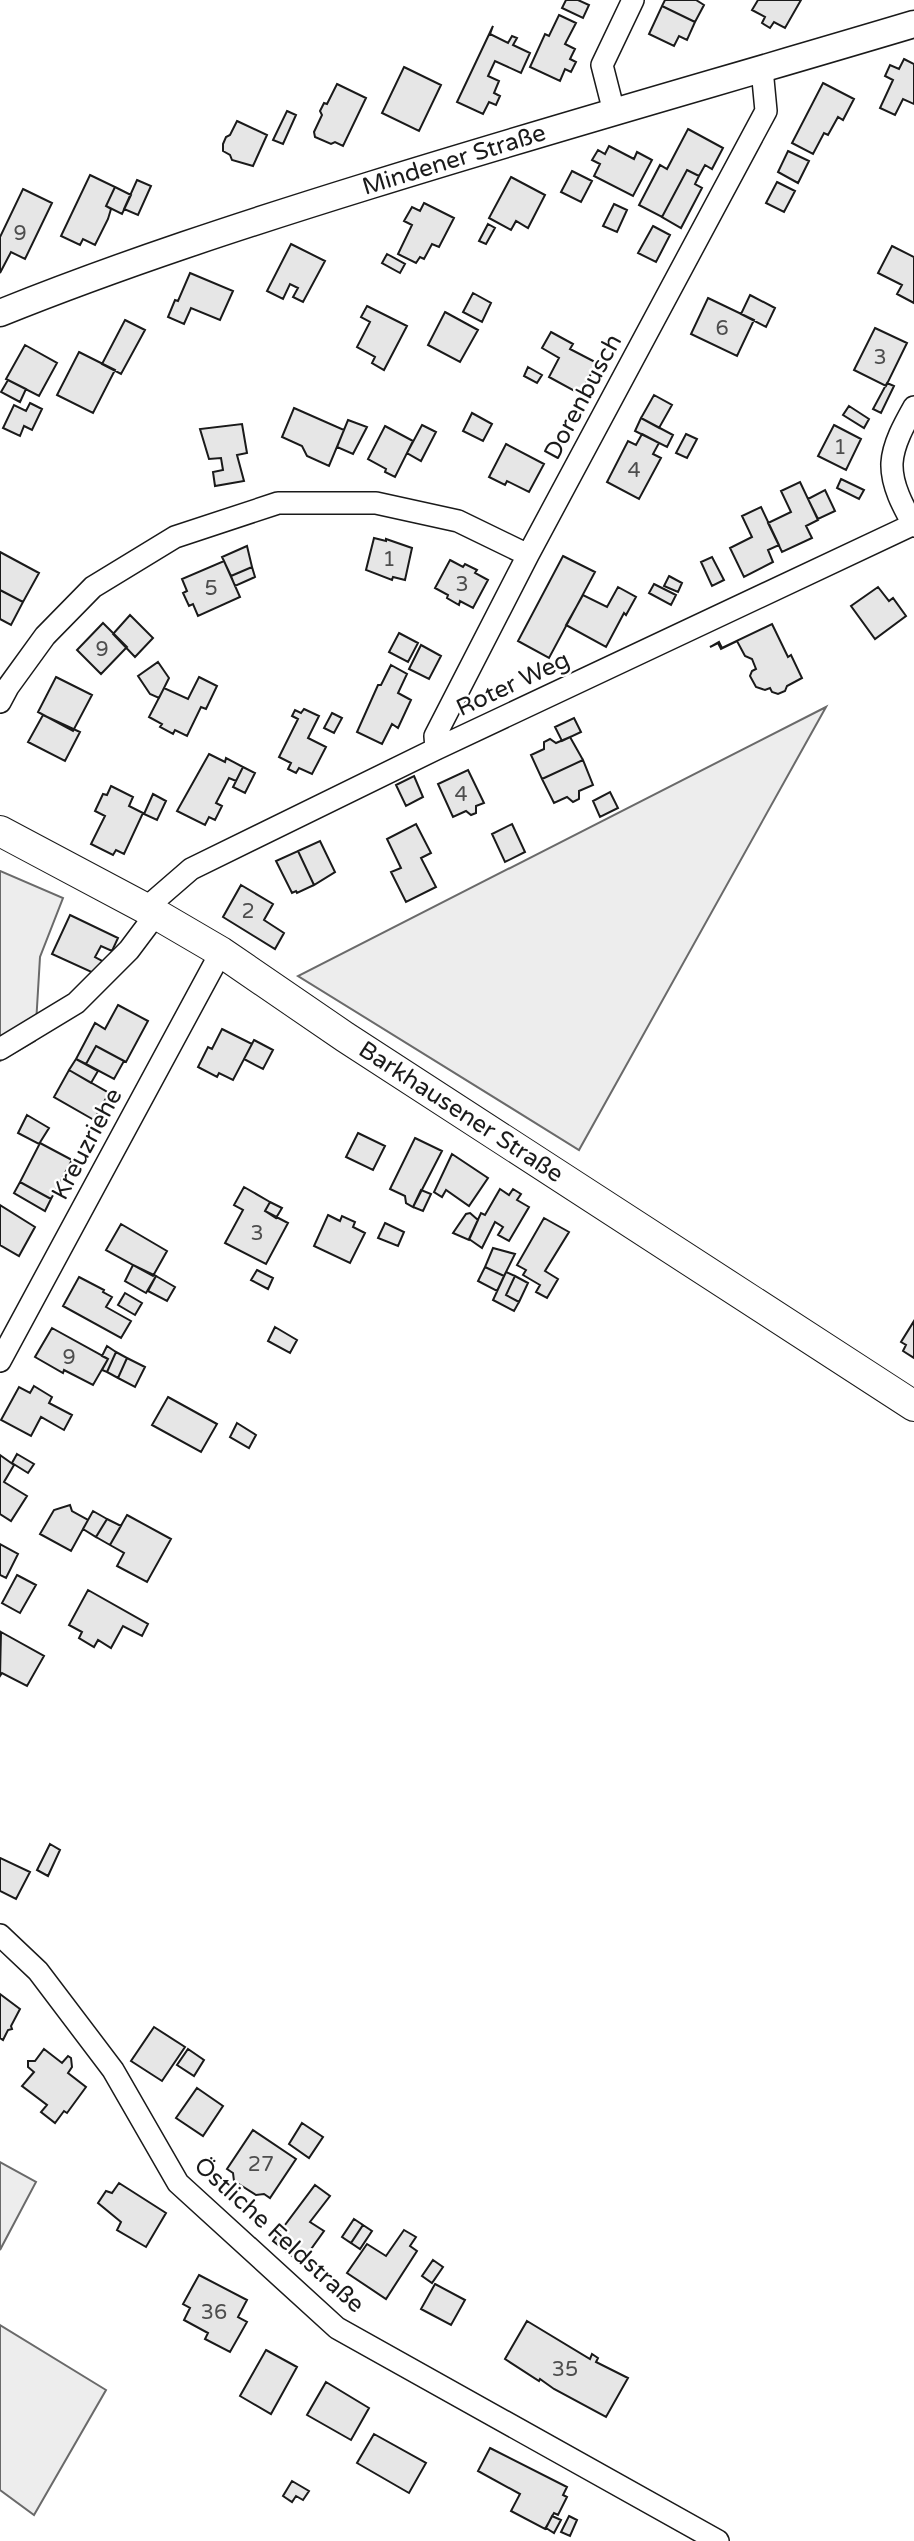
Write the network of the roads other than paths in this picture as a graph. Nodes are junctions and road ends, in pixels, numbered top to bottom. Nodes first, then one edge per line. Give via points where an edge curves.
1 (633, 0) edge
2 (914, 24) edge
3 (762, 69) junction
4 (614, 112) junction
5 (0, 313) edge
6 (914, 407) edge
7 (914, 525) edge
8 (528, 555) junction
9 (0, 702) edge
10 (436, 749) junction
11 (0, 831) edge
12 (151, 911) junction
13 (221, 952) junction
14 (0, 1049) edge
15 (0, 1361) edge
16 (914, 1406) edge
17 (0, 1935) edge
18 (718, 2541) edge

1 - 4 street via 602,65
2 - 3 street, Mindener Straße
3 - 4 street, Mindener Straße
3 - 8 street, Dorenbusch via 766,111
4 - 5 street, Mindener Straße via 206,237
6 - 7 street via 892,463 897,493
7 - 10 street, Roter Weg
8 - 9 street via 458,521 376,503 278,503 176,537 93,587 45,636
8 - 10 street, Dorenbusch via 435,736
10 - 12 street, Roter Weg via 191,869
11 - 12 main road, Barkhausener Straße
12 - 13 main road, Barkhausener Straße
12 - 14 street, Roter Weg via 129,950 76,1003
13 - 15 street, Kreuzriehe
13 - 16 main road, Barkhausener Straße
17 - 18 street, Östliche Feldstraße via 38,1970 113,2070 178,2183 337,2328

